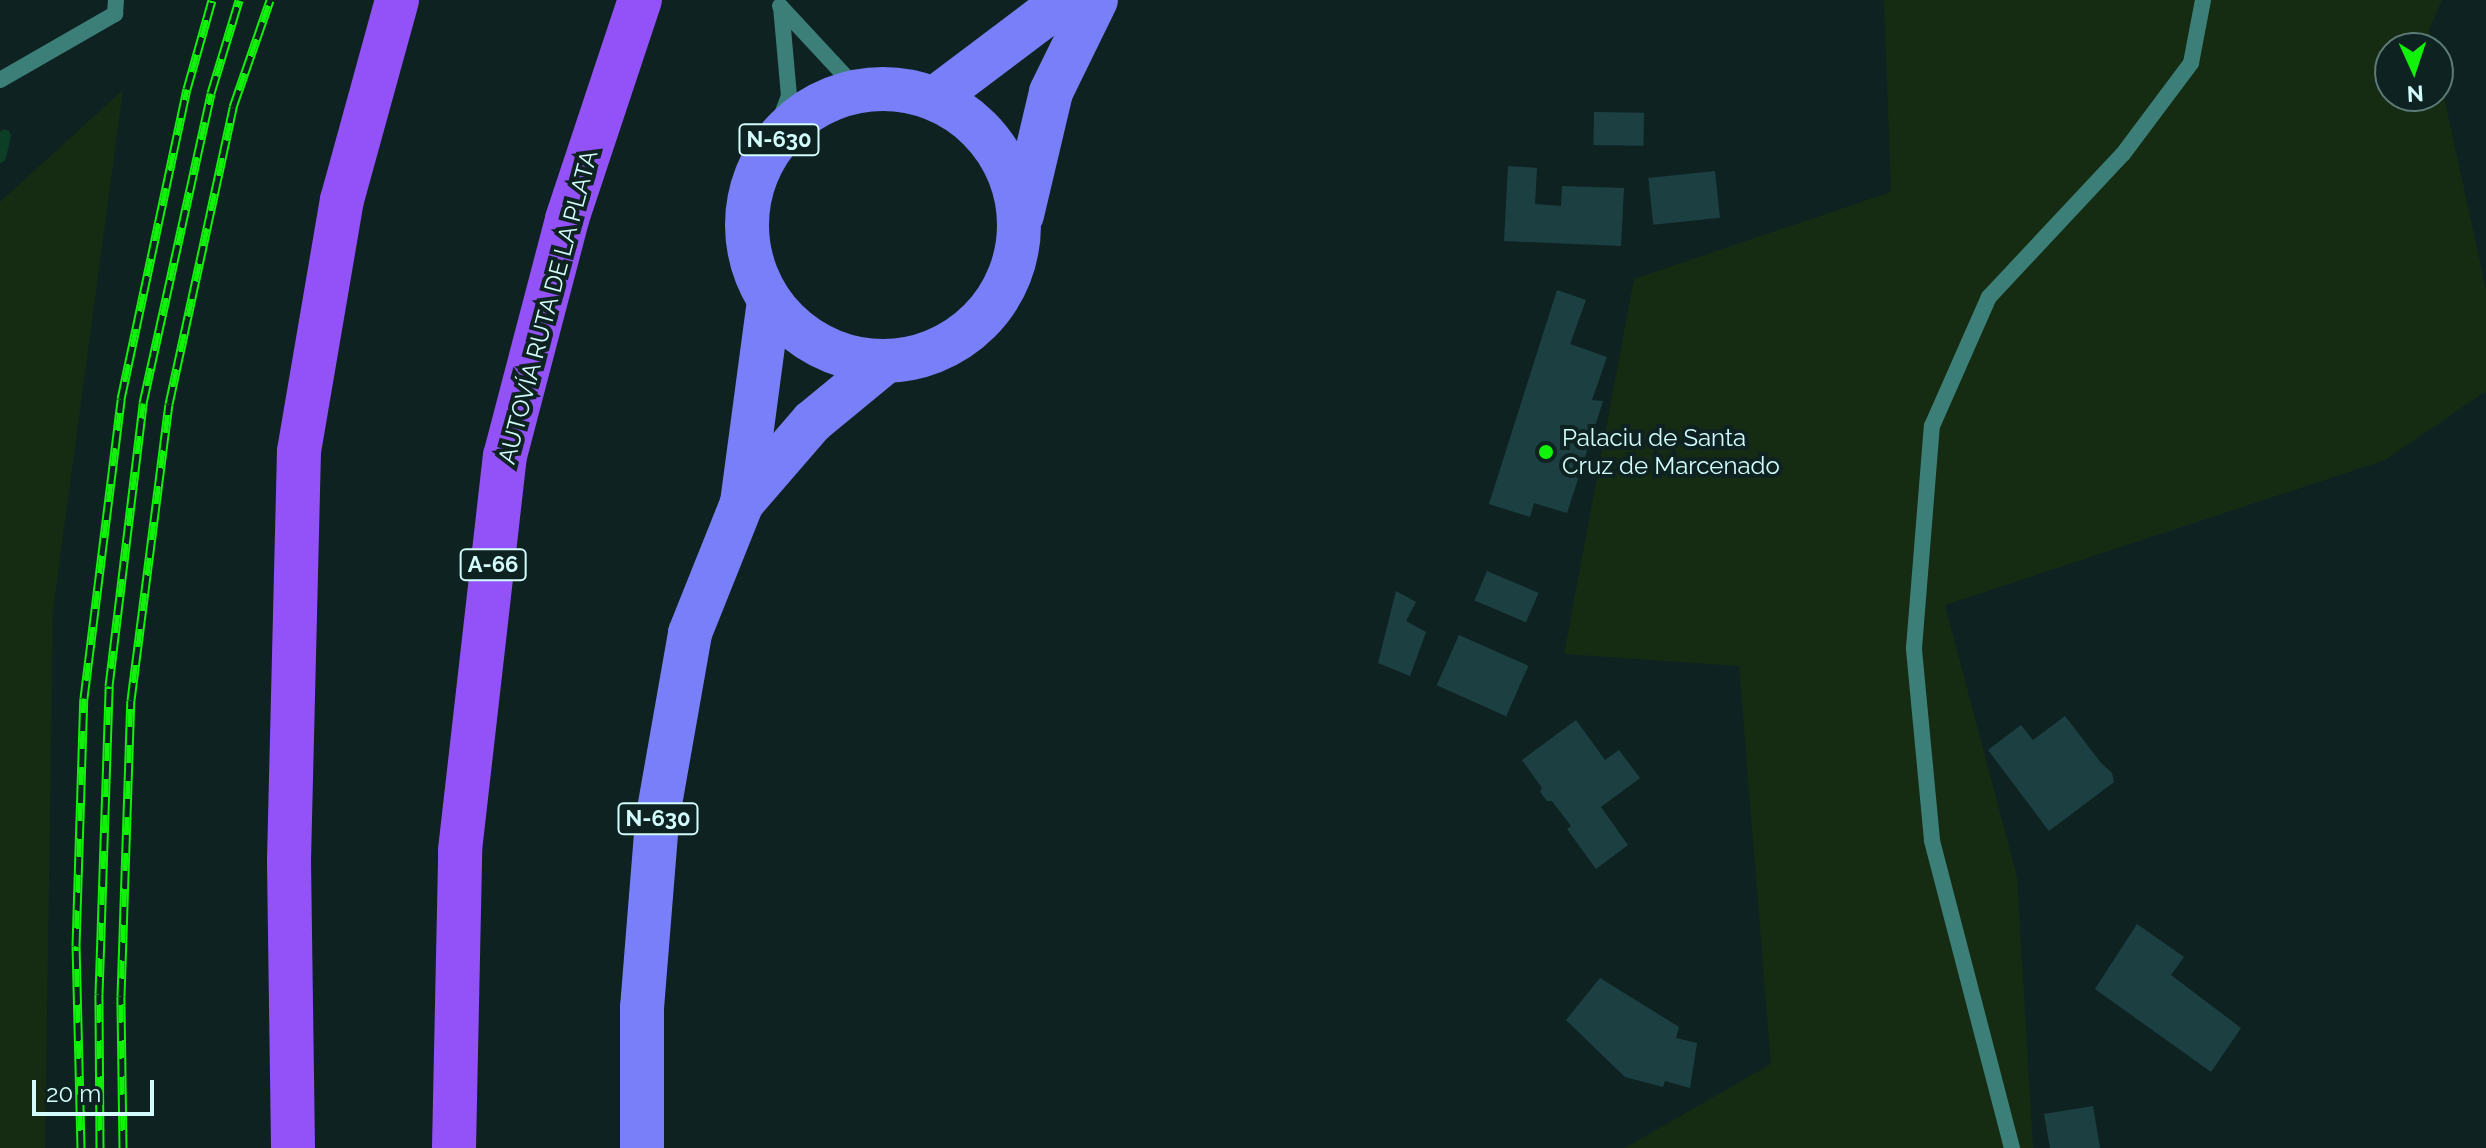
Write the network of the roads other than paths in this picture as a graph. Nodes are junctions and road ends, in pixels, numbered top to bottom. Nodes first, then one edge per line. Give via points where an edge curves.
1 (116, 0) edge
2 (397, 0) edge
3 (640, 0) edge
4 (1065, 0) edge
5 (1096, 0) edge
6 (2203, 0) edge
7 (778, 4) edge
8 (0, 80) edge
9 (858, 90) junction
10 (935, 98) junction
11 (768, 151) junction
12 (1020, 221) junction
13 (769, 300) junction
14 (886, 361) junction
15 (742, 503) junction
16 (293, 1148) edge
17 (454, 1148) edge
18 (642, 1148) edge
19 (2012, 1148) edge

1 - 8 street via 115,14
2 - 16 highway via 342,200 299,451 289,860
3 - 17 highway, AUTOVÍA RUTA DE LA PLATA / A-66 via 567,219 505,456 460,850
4 - 10 highway
5 - 12 highway, N-630 via 1051,92
6 - 19 street via 2191,63 2123,154 1989,297 1932,426 1914,648 1932,840
7 - 9 street
7 - 11 street via 789,96
9 - 10 highway, N-630 via 900,89
9 - 11 highway, N-630 via 810,109
10 - 12 highway, N-630 via 972,120 1011,174
11 - 13 highway, N-630 via 749,195 746,230 753,268
12 - 14 highway, N-630 via 1012,272 993,306 965,335 929,354
13 - 14 highway, N-630 via 798,332 844,355
13 - 15 highway, N-630
14 - 15 highway, N-630 via 812,422
15 - 18 highway, N-630 via 690,633 657,821 642,1008

